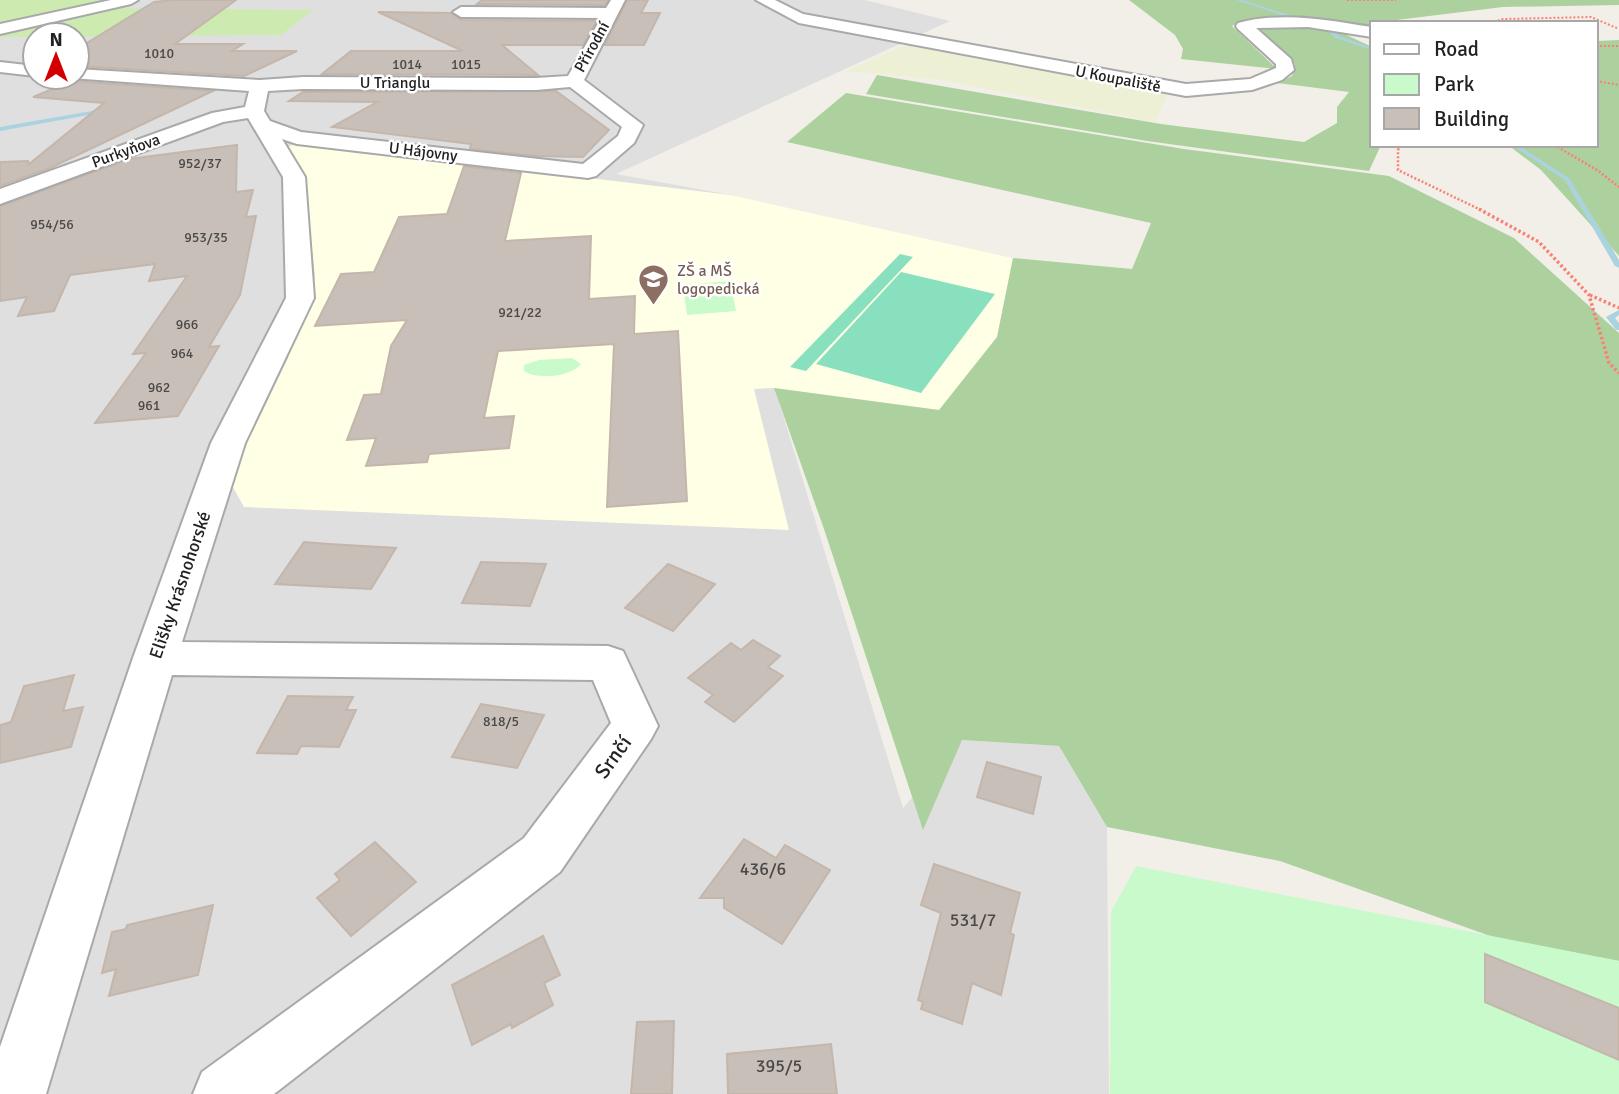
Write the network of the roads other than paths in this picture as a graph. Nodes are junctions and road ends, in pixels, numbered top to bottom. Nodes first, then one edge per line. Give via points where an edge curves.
1 (131, 0) edge
2 (763, 0) edge
3 (615, 6) edge
4 (461, 12) dead end
5 (0, 29) edge
6 (1370, 32) edge
7 (0, 67) edge
8 (21, 69) edge
9 (91, 77) edge
10 (574, 81) junction
11 (258, 107) junction
12 (0, 197) edge
13 (155, 658) junction
14 (15, 1094) edge
15 (224, 1094) edge

1 - 5 street
2 - 6 street, U Koupaliště via 799,18 1186,90 1251,84 1285,70 1286,62 1244,26 1256,22
3 - 4 street, Přírodní
3 - 10 street, Přírodní
7 - 8 street
9 - 11 street, U Trianglu
10 - 11 street, U Trianglu via 303,83
10 - 11 street, U Hájovny via 633,125 627,139 588,171 298,138
11 - 12 street, Purkyňova
11 - 13 street, Elišky Krásnohorské via 294,177 300,298 228,443
13 - 14 street, Elišky Krásnohorské
13 - 15 street, Srnčí via 608,663 635,726 542,855

